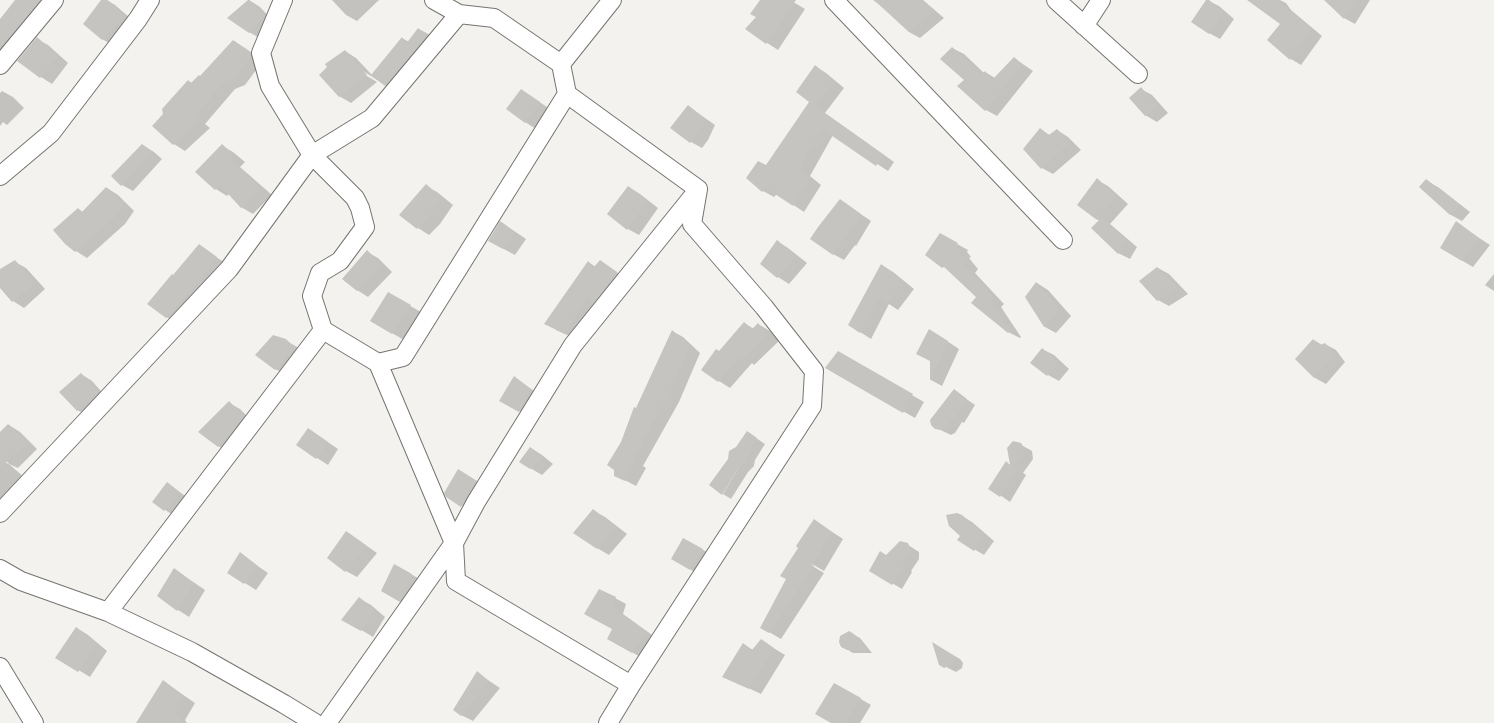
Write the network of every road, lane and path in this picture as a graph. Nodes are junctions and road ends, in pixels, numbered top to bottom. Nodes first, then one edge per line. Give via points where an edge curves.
1 (54, 0) edge
2 (150, 0) edge
3 (283, 0) edge
4 (434, 0) edge
5 (612, 0) edge
6 (834, 0) edge
7 (1056, 0) edge
8 (1101, 0) edge
9 (459, 14) junction
10 (1084, 26) junction
11 (561, 64) junction
12 (0, 65) edge
13 (1138, 74) dead end
14 (567, 94) junction
15 (312, 155) junction
16 (0, 176) edge
17 (698, 189) junction
18 (1063, 240) dead end
19 (323, 330) junction
20 (378, 363) junction
21 (0, 513) edge
22 (454, 543) junction
23 (0, 569) edge
24 (108, 612) junction
25 (0, 667) edge
26 (632, 685) junction
27 (34, 723) edge
28 (315, 723) edge
29 (327, 723) edge
30 (608, 723) edge

1 - 12 street
2 - 16 street via 51,133
3 - 15 street via 261,53 270,86
4 - 9 street
5 - 11 street
6 - 18 street
7 - 10 street
8 - 10 street
9 - 11 street via 494,18
9 - 15 street via 372,118
10 - 13 street
11 - 14 street
14 - 17 street
14 - 20 street via 402,357
15 - 19 street via 355,198 365,227 340,261 320,273 312,296
15 - 21 street via 229,269
17 - 22 street via 573,345 476,502
17 - 26 street via 692,224 764,307 814,371 812,406
19 - 20 street
19 - 24 street
20 - 22 street
22 - 26 street via 456,582
22 - 29 street
23 - 24 street via 21,581
24 - 28 street via 192,652
25 - 27 street
26 - 30 street

